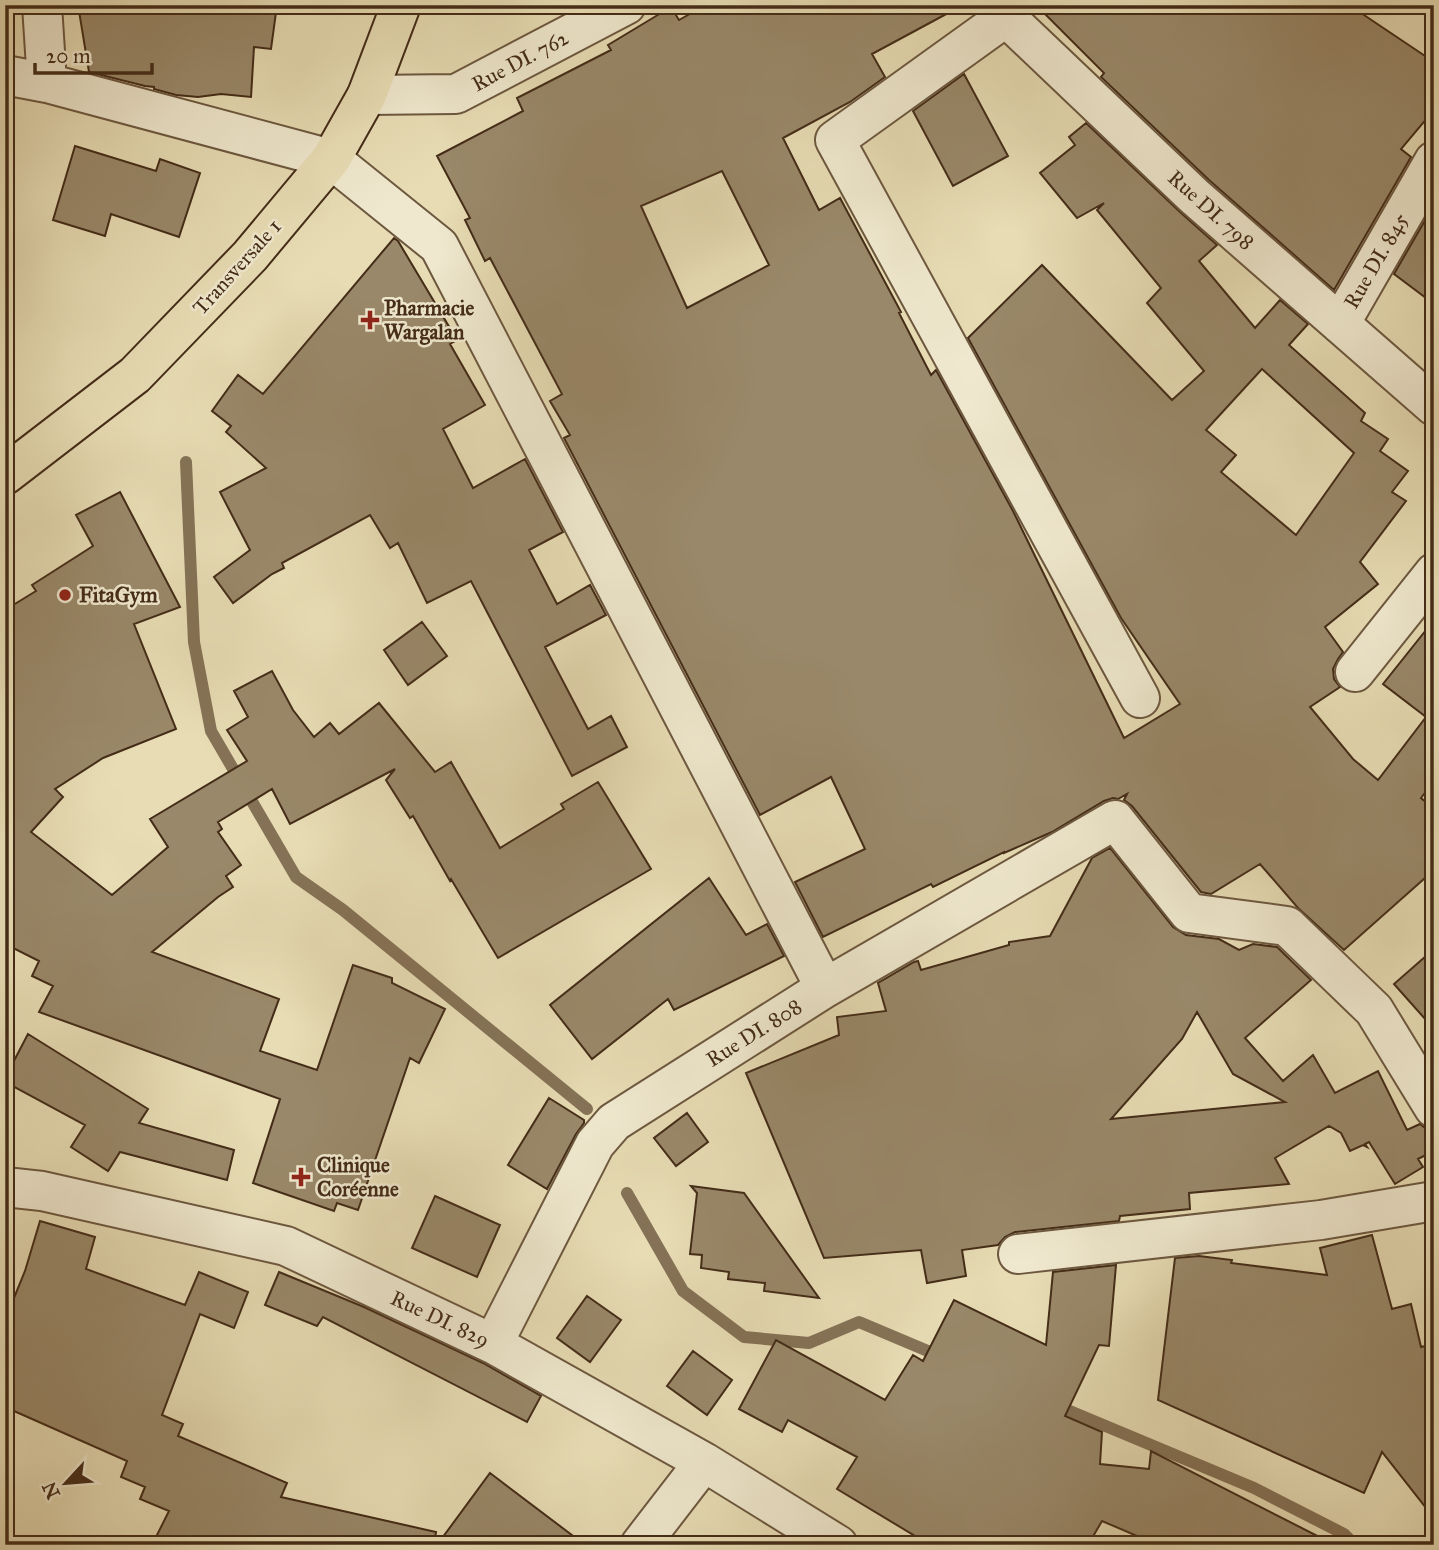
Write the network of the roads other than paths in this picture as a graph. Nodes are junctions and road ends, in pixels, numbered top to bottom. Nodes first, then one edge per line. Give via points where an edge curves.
1 (42, 5) edge
2 (401, 5) edge
3 (626, 5) edge
4 (1001, 11) edge
5 (5, 75) edge
6 (47, 83) junction
7 (367, 95) junction
8 (331, 159) junction
9 (1434, 161) edge
10 (1340, 324) junction
11 (1434, 406) edge
12 (5, 475) edge
13 (1434, 573) edge
14 (1355, 673) dead end
15 (1140, 698) dead end
16 (825, 988) junction
17 (1434, 1108) edge
18 (5, 1187) edge
19 (1434, 1201) edge
20 (1018, 1254) dead end
21 (493, 1344) junction
22 (704, 1462) junction
23 (640, 1545) edge
24 (838, 1545) edge

1 - 6 street
2 - 7 main road, Transversale 1
3 - 7 street, Rue DI. 762 via 456,94
4 - 10 street, Rue DI. 798 via 1194,196
4 - 15 street via 835,140
5 - 6 street
6 - 8 street
7 - 8 main road, Transversale 1
8 - 12 main road, Transversale 1 via 250,256 135,375
8 - 16 street via 439,246
9 - 10 street, Rue DI. 845
10 - 11 street, Rue DI. 798
13 - 14 street
16 - 17 street, Rue DI. 808 via 1115,820 1189,913 1287,926 1374,1010
16 - 21 street, Rue DI. 808 via 614,1122 594,1144
18 - 21 street, Rue DI. 829 via 42,1191 285,1246
19 - 20 street via 1321,1220
21 - 22 street, Rue DI. 829
22 - 23 street
22 - 24 street, Rue DI. 829

